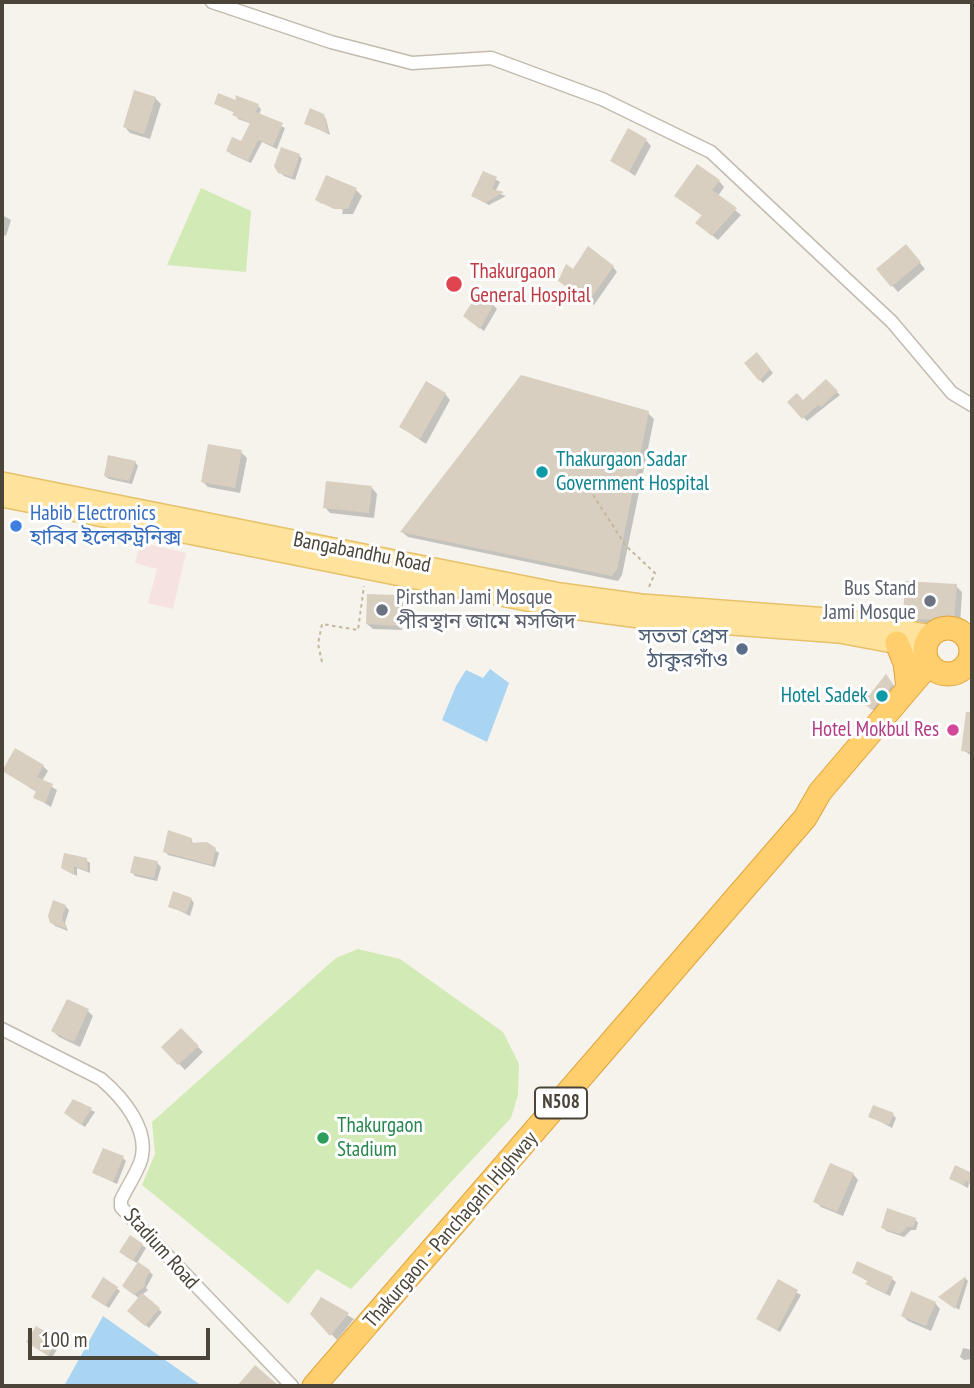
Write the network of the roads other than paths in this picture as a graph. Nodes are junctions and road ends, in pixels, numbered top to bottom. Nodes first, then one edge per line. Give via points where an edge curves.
1 (212, 2) edge
2 (972, 405) edge
3 (2, 494) edge
4 (968, 631) edge
5 (897, 643) junction
6 (932, 655) junction
7 (908, 688) junction
8 (805, 818) junction
9 (2, 1029) edge
10 (292, 1386) edge
11 (314, 1386) edge

1 - 2 street via 331,42 412,63 491,58 602,99 711,152 891,322 952,393
3 - 5 main road, Bangabandhu Road via 557,607 839,633
3 - 6 main road, Bangabandhu Road via 560,593 841,619
4 - 6 highway, Thakurgaon - Panchagarh Highway / N508 via 940,630
4 - 6 highway, Thakurgaon - Panchagarh Highway / N508 via 972,650 963,670 953,674
5 - 6 main road, Bangabandhu Road
5 - 7 highway
6 - 7 highway, Thakurgaon - Panchagarh Highway / N508
6 - 8 highway, Thakurgaon - Panchagarh Highway / N508 via 830,802
7 - 8 highway, Thakurgaon - Panchagarh Highway / N508 via 820,792
8 - 11 highway, Thakurgaon - Panchagarh Highway / N508
9 - 10 street, Stadium Road via 101,1079 115,1091 141,1133 143,1147 121,1207

